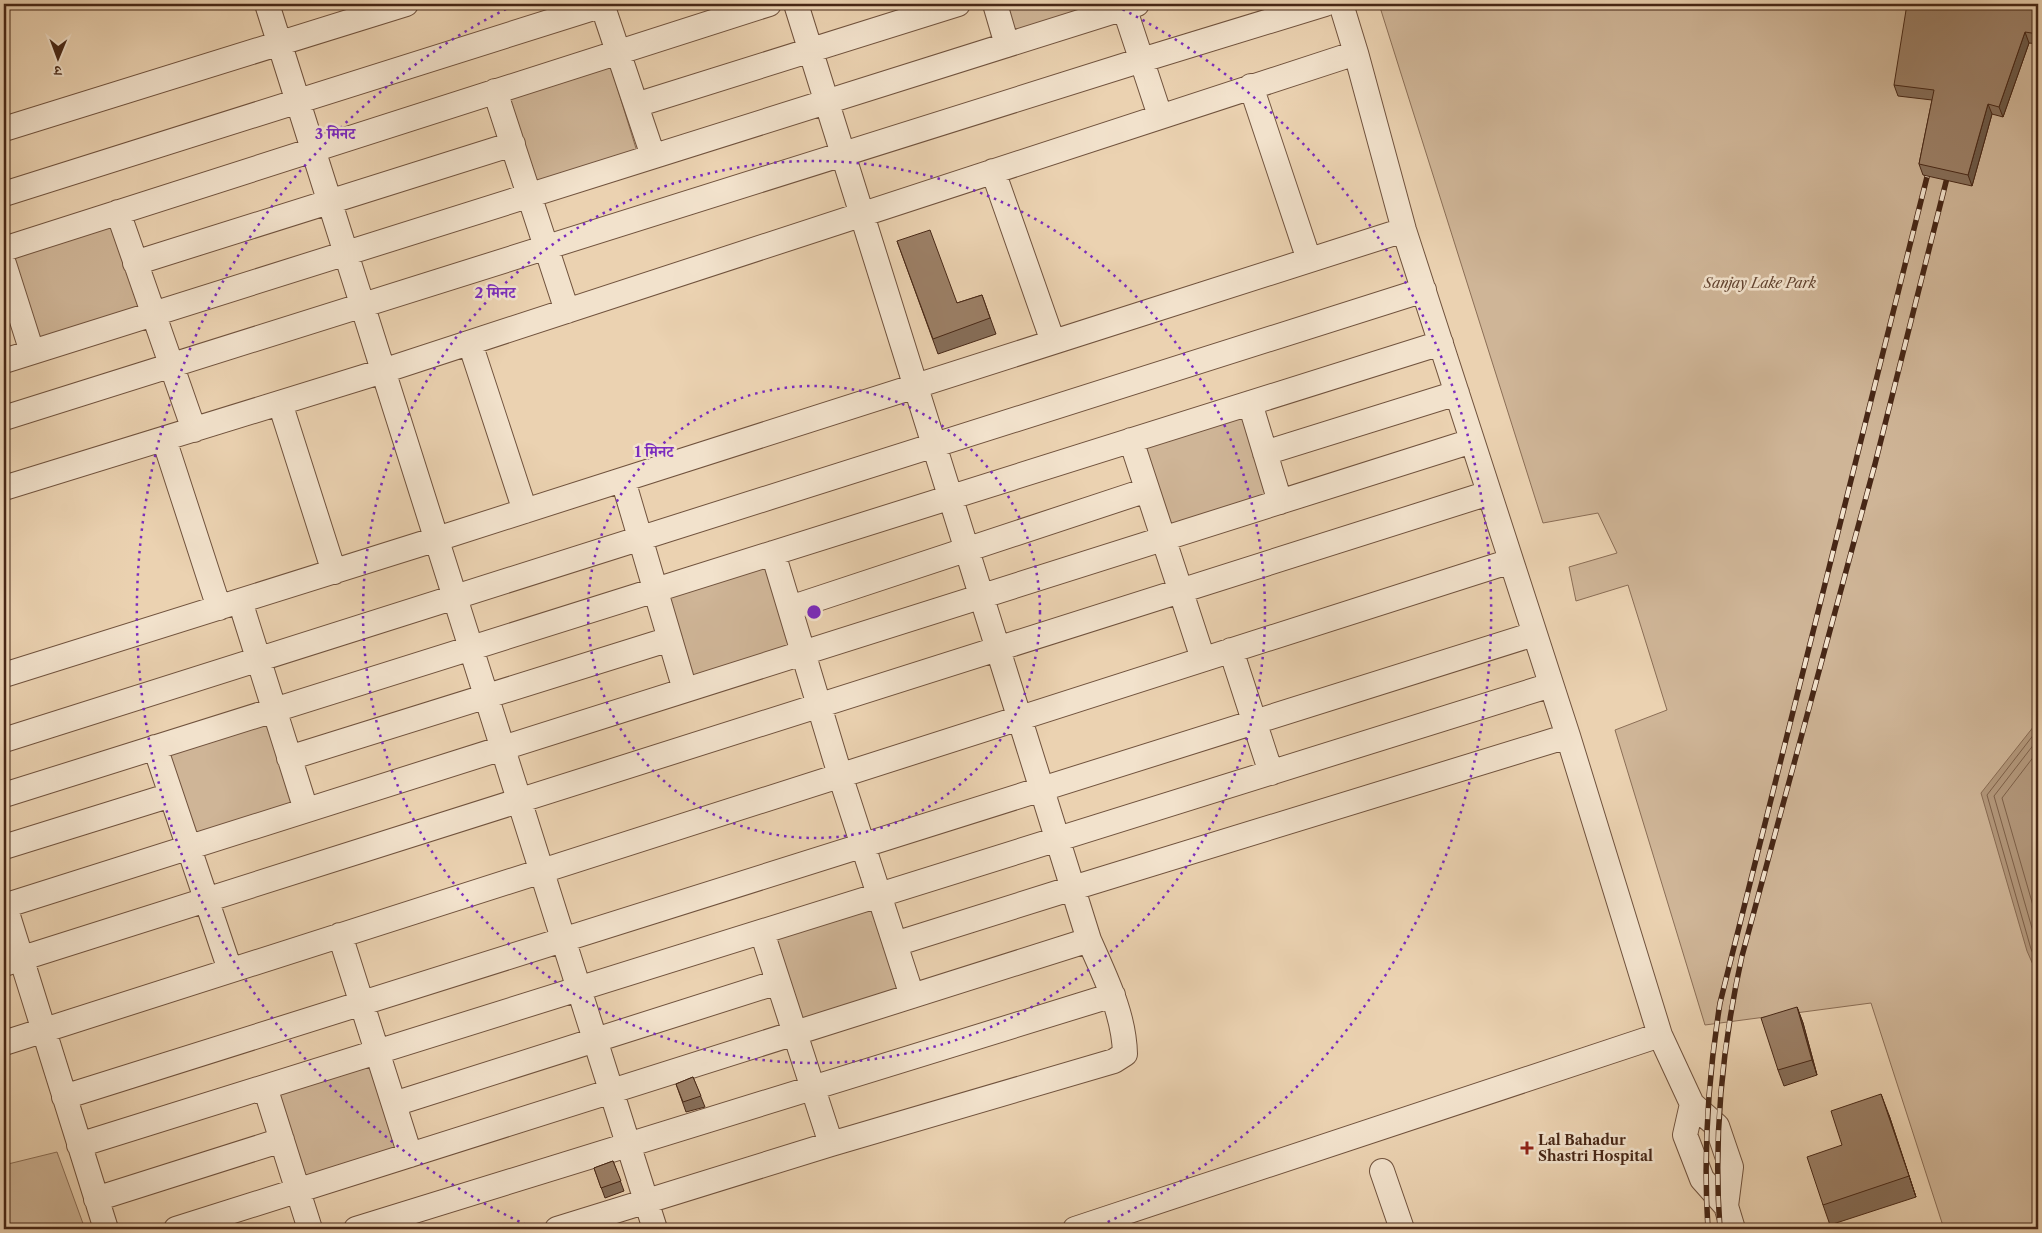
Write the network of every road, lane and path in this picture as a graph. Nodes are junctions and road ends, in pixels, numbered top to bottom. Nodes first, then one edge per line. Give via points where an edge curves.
1 (267, 4) edge
2 (406, 4) edge
3 (603, 4) edge
4 (769, 4) edge
5 (796, 4) edge
6 (958, 4) edge
7 (994, 4) edge
8 (1326, 4) edge
9 (1341, 4) edge
10 (1128, 5) edge
11 (279, 43) junction
12 (1007, 45) junction
13 (811, 50) junction
14 (618, 52) junction
15 (1356, 53) junction
16 (1142, 60) junction
17 (1251, 86) junction
18 (495, 91) junction
19 (298, 101) junction
20 (827, 102) junction
21 (636, 105) junction
22 (1160, 116) junction
23 (4, 129) edge
24 (513, 144) junction
25 (313, 150) junction
26 (843, 154) junction
27 (653, 156) junction
28 (994, 171) junction
29 (4, 194) edge
30 (530, 195) junction
31 (329, 202) junction
32 (118, 212) junction
33 (862, 214) junction
34 (1404, 230) junction
35 (546, 247) junction
36 (4, 249) edge
37 (346, 253) junction
38 (1309, 260) junction
39 (135, 263) junction
40 (4, 264) edge
41 (1424, 290) junction
42 (10, 302) edge
43 (362, 306) junction
44 (567, 311) junction
45 (153, 314) junction
46 (1053, 342) junction
47 (470, 343) junction
48 (1441, 343) junction
49 (32, 352) junction
50 (4, 361) edge
51 (171, 366) junction
52 (383, 371) junction
53 (916, 386) junction
54 (1457, 393) junction
55 (280, 403) junction
56 (1250, 403) junction
57 (4, 418) edge
58 (194, 430) junction
59 (164, 439) junction
60 (1131, 440) junction
61 (1472, 440) junction
62 (934, 445) junction
63 (1265, 453) junction
64 (623, 480) junction
65 (4, 488) edge
66 (1147, 490) junction
67 (1489, 493) junction
68 (950, 497) junction
69 (1280, 502) junction
70 (525, 511) junction
71 (1163, 538) junction
72 (437, 539) junction
73 (640, 539) junction
74 (967, 549) junction
75 (773, 553) junction
76 (1511, 561) junction
77 (334, 572) junction
78 (655, 590) junction
79 (1180, 591) junction
80 (982, 596) junction
81 (455, 597) junction
82 (230, 604) junction
83 (790, 608) junction
84 (1534, 634) junction
85 (670, 639) junction
86 (471, 648) junction
87 (998, 649) junction
88 (1231, 650) junction
89 (803, 652) junction
90 (1203, 659) junction
91 (259, 660) junction
92 (4, 675) edge
93 (1551, 685) junction
94 (684, 690) junction
95 (486, 696) junction
96 (819, 706) junction
97 (274, 710) junction
98 (1020, 718) junction
99 (1254, 722) junction
100 (1568, 736) junction
101 (4, 740) edge
102 (155, 747) junction
103 (503, 748) junction
104 (289, 758) junction
105 (1271, 772) junction
106 (840, 775) junction
107 (1042, 789) junction
108 (4, 795) edge
109 (171, 795) junction
110 (520, 801) junction
111 (306, 810) junction
112 (1058, 840) junction
113 (863, 846) junction
114 (4, 847) edge
115 (189, 847) junction
116 (542, 871) junction
117 (1073, 888) junction
118 (879, 895) junction
119 (206, 900) junction
120 (4, 905) edge
121 (762, 932) junction
122 (340, 935) junction
123 (564, 940) junction
124 (1089, 940) junction
125 (895, 944) junction
126 (12, 961) edge
127 (230, 970) junction
128 (778, 982) junction
129 (579, 989) junction
130 (1113, 995) junction
131 (912, 996) junction
132 (362, 1003) junction
133 (43, 1030) junction
134 (795, 1034) junction
135 (1660, 1035) junction
136 (595, 1040) junction
137 (4, 1043) edge
138 (377, 1052) junction
139 (264, 1087) junction
140 (812, 1087) junction
141 (612, 1091) junction
142 (64, 1097) junction
143 (394, 1104) junction
144 (1692, 1104) junction
145 (282, 1140) junction
146 (628, 1144) junction
147 (830, 1144) junction
148 (80, 1145) junction
149 (410, 1155) junction
150 (1382, 1171) dead end
151 (298, 1191) junction
152 (96, 1199) junction
153 (646, 1201) junction
154 (1726, 1206) junction
155 (106, 1229) edge
156 (176, 1229) edge
157 (310, 1229) edge
158 (356, 1229) edge
159 (558, 1229) edge
160 (655, 1229) edge
161 (1075, 1229) edge
162 (1402, 1229) edge
163 (1733, 1229) edge

1 - 11 street
2 - 11 street
3 - 14 street
3 - 19 street
4 - 14 street
5 - 13 street
6 - 13 street
7 - 12 street
8 - 16 street
9 - 15 street
10 - 12 street
10 - 16 street
11 - 19 street
11 - 23 street
12 - 20 street
13 - 20 street
13 - 21 street
14 - 18 street
14 - 21 street
15 - 17 street
15 - 34 street
16 - 22 street
16 - 26 street
17 - 22 street
17 - 38 street
18 - 24 street
18 - 25 street
19 - 25 street
19 - 29 street
20 - 26 street
20 - 27 street
21 - 27 street
22 - 28 street
24 - 30 street
24 - 31 street
25 - 31 street
25 - 32 street
26 - 33 street
26 - 35 street
27 - 30 street
28 - 33 street
28 - 46 street
30 - 35 street
30 - 37 street
31 - 37 street
31 - 39 street
32 - 36 street
32 - 39 street
33 - 44 street
33 - 53 street
34 - 38 street
34 - 41 street
35 - 43 street
35 - 44 street
37 - 43 street
37 - 45 street
38 - 46 street
39 - 45 street
40 - 42 street
41 - 48 street
41 - 62 street
42 - 49 street
43 - 51 street
43 - 52 street
44 - 47 street
45 - 49 street
45 - 51 street
46 - 53 street
47 - 52 street
47 - 70 street
48 - 54 street
48 - 56 street
49 - 50 street
51 - 57 street
51 - 58 street
52 - 55 street
52 - 72 street
53 - 62 street
53 - 64 street
54 - 61 street
54 - 63 street
55 - 58 street
55 - 77 street
56 - 60 street
56 - 63 street
58 - 59 street
59 - 65 street
59 - 82 street
60 - 66 street
60 - 68 street
61 - 67 street
61 - 69 street
62 - 68 street
62 - 73 street
63 - 69 street
64 - 70 street
64 - 73 street
66 - 71 street
66 - 74 street
67 - 76 street
67 - 79 street
68 - 74 street
68 - 75 street
69 - 71 street
70 - 72 street
71 - 79 street
71 - 80 street
72 - 77 street
72 - 81 street
73 - 78 street
73 - 81 street
74 - 80 street
74 - 83 street
75 - 78 street
75 - 83 street
76 - 84 street
76 - 88 street
77 - 82 street
78 - 85 street
78 - 86 street
79 - 87 street
79 - 90 street
80 - 87 street
80 - 89 street
81 - 86 street
81 - 91 street
82 - 91 street
82 - 92 street
83 - 89 street
84 - 93 street
84 - 99 street
85 - 94 street
85 - 95 street
86 - 95 street
86 - 97 street
87 - 96 street
87 - 98 street
88 - 90 street
88 - 99 street
89 - 94 street
89 - 96 street
90 - 98 street
91 - 97 street
91 - 101 street
93 - 100 street
93 - 105 street
94 - 103 street
95 - 103 street
95 - 104 street
96 - 106 street
96 - 110 street
97 - 102 street
97 - 104 street
98 - 106 street
98 - 107 street
99 - 105 street
99 - 107 street
100 - 117 street
100 - 135 street
102 - 108 street
102 - 109 street
103 - 110 street
103 - 111 street
104 - 111 street
105 - 112 street
106 - 113 street
106 - 116 street
107 - 112 street
107 - 113 street
109 - 114 street
109 - 115 street
110 - 116 street
110 - 119 street
111 - 115 street
112 - 117 street
112 - 118 street
113 - 118 street
113 - 123 street
115 - 119 street
115 - 120 street
116 - 122 street
116 - 123 street
117 - 124 street
117 - 125 street
118 - 121 street
118 - 125 street
119 - 126 street
119 - 127 street
120 - 126 street
121 - 128 street
121 - 129 street
122 - 127 street
122 - 132 street
123 - 129 street
123 - 132 street
124 - 130 street
124 - 131 street
125 - 131 street
126 - 133 street
127 - 133 street
128 - 134 street
128 - 136 street
129 - 136 street
129 - 138 street
130 - 140 street
130 - 147 street via 1125,1054 1114,1061
131 - 134 street
132 - 138 street
132 - 142 street
133 - 137 street
133 - 142 street
134 - 140 street
134 - 141 street
135 - 144 street
135 - 161 street
136 - 141 street
136 - 143 street
138 - 139 street
138 - 143 street
139 - 145 street
139 - 148 street
140 - 146 street
140 - 147 street
141 - 146 street
141 - 149 street
142 - 148 street
143 - 149 street
144 - 154 street via 1685,1135 1702,1179
144 - 154 street via 1717,1126 1731,1167
145 - 151 street
145 - 152 street
146 - 153 street
146 - 158 street
147 - 153 street
148 - 152 street
149 - 151 street
150 - 162 street
151 - 156 street
151 - 157 street
152 - 155 street
153 - 159 street
153 - 160 street
154 - 163 street

